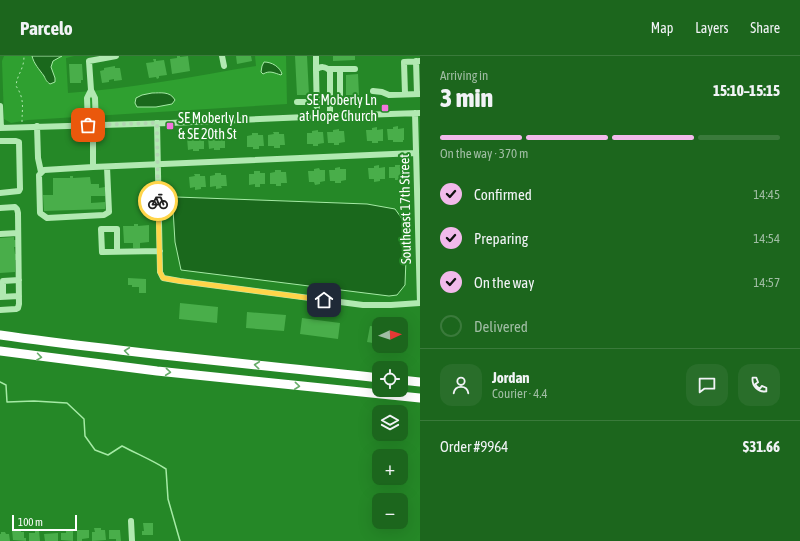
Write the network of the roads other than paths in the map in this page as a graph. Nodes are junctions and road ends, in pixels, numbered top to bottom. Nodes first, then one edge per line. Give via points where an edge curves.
1 (116, 56) edge
2 (222, 56) edge
3 (316, 56) edge
4 (109, 57) edge
5 (418, 61) edge
6 (224, 66) dead end
7 (328, 69) junction
8 (340, 69) junction
9 (354, 69) dead end
10 (316, 70) junction
11 (373, 91) dead end
12 (405, 94) junction
13 (419, 94) edge
14 (330, 101) junction
15 (340, 101) junction
16 (358, 101) dead end
17 (297, 102) dead end
18 (317, 102) junction
19 (0, 106) edge
20 (0, 111) edge
21 (417, 113) edge
22 (317, 116) junction
23 (330, 116) junction
24 (157, 123) junction
25 (92, 125) junction
26 (37, 126) junction
27 (0, 128) edge
28 (0, 141) edge
29 (416, 153) junction
30 (158, 165) junction
31 (94, 167) junction
32 (107, 167) junction
33 (41, 172) junction
34 (0, 193) edge
35 (419, 205) edge
36 (0, 208) edge
37 (18, 233) junction
38 (0, 234) edge
39 (160, 250) junction
40 (117, 251) junction
41 (419, 264) edge
42 (19, 280) junction
43 (19, 296) junction
44 (2, 297) edge
45 (420, 304) edge
46 (0, 310) edge
47 (0, 335) edge
48 (0, 351) edge
49 (372, 377) edge
50 (408, 381) edge
51 (420, 382) edge
52 (372, 393) edge
53 (398, 397) edge
54 (408, 397) edge
55 (420, 398) edge
56 (420, 402) edge
57 (131, 521) dead end
58 (132, 541) edge

1 - 4 street
2 - 6 street
3 - 10 street
4 - 25 street via 89,61 91,90 88,98
5 - 12 street via 404,62
5 - 13 street
7 - 8 street
7 - 10 street via 321,67
7 - 14 street
8 - 9 street
8 - 15 street
10 - 18 street
11 - 12 street via 389,95
12 - 13 street
14 - 15 street
14 - 23 street
15 - 16 street
17 - 18 street
18 - 22 street
19 - 20 street
20 - 27 street
21 - 23 street
21 - 29 street, Southeast 17th Street
22 - 23 street
22 - 24 street
24 - 25 street
24 - 30 street
25 - 26 street
25 - 31 street
26 - 27 street
26 - 33 street
28 - 34 street via 19,142 20,184 19,191
29 - 30 street
29 - 35 street, Southeast 17th Street
30 - 32 street
30 - 39 street
31 - 32 street
31 - 33 street
32 - 33 street via 109,212 104,215 47,218 40,213
35 - 41 street, Southeast 17th Street
36 - 37 street via 17,209
37 - 38 street
37 - 42 street
39 - 40 street
39 - 45 street via 160,272 163,278 363,305
40 - 40 street via 102,252 101,229 117,229
41 - 45 street, Southeast 17th Street
42 - 43 street
42 - 44 street via 3,281
43 - 44 street
43 - 46 street via 18,308
49 -> 47 highway
48 -> 52 highway via 126,368
50 - 51 highway
53 - 56 highway
54 - 55 highway
57 - 58 street

